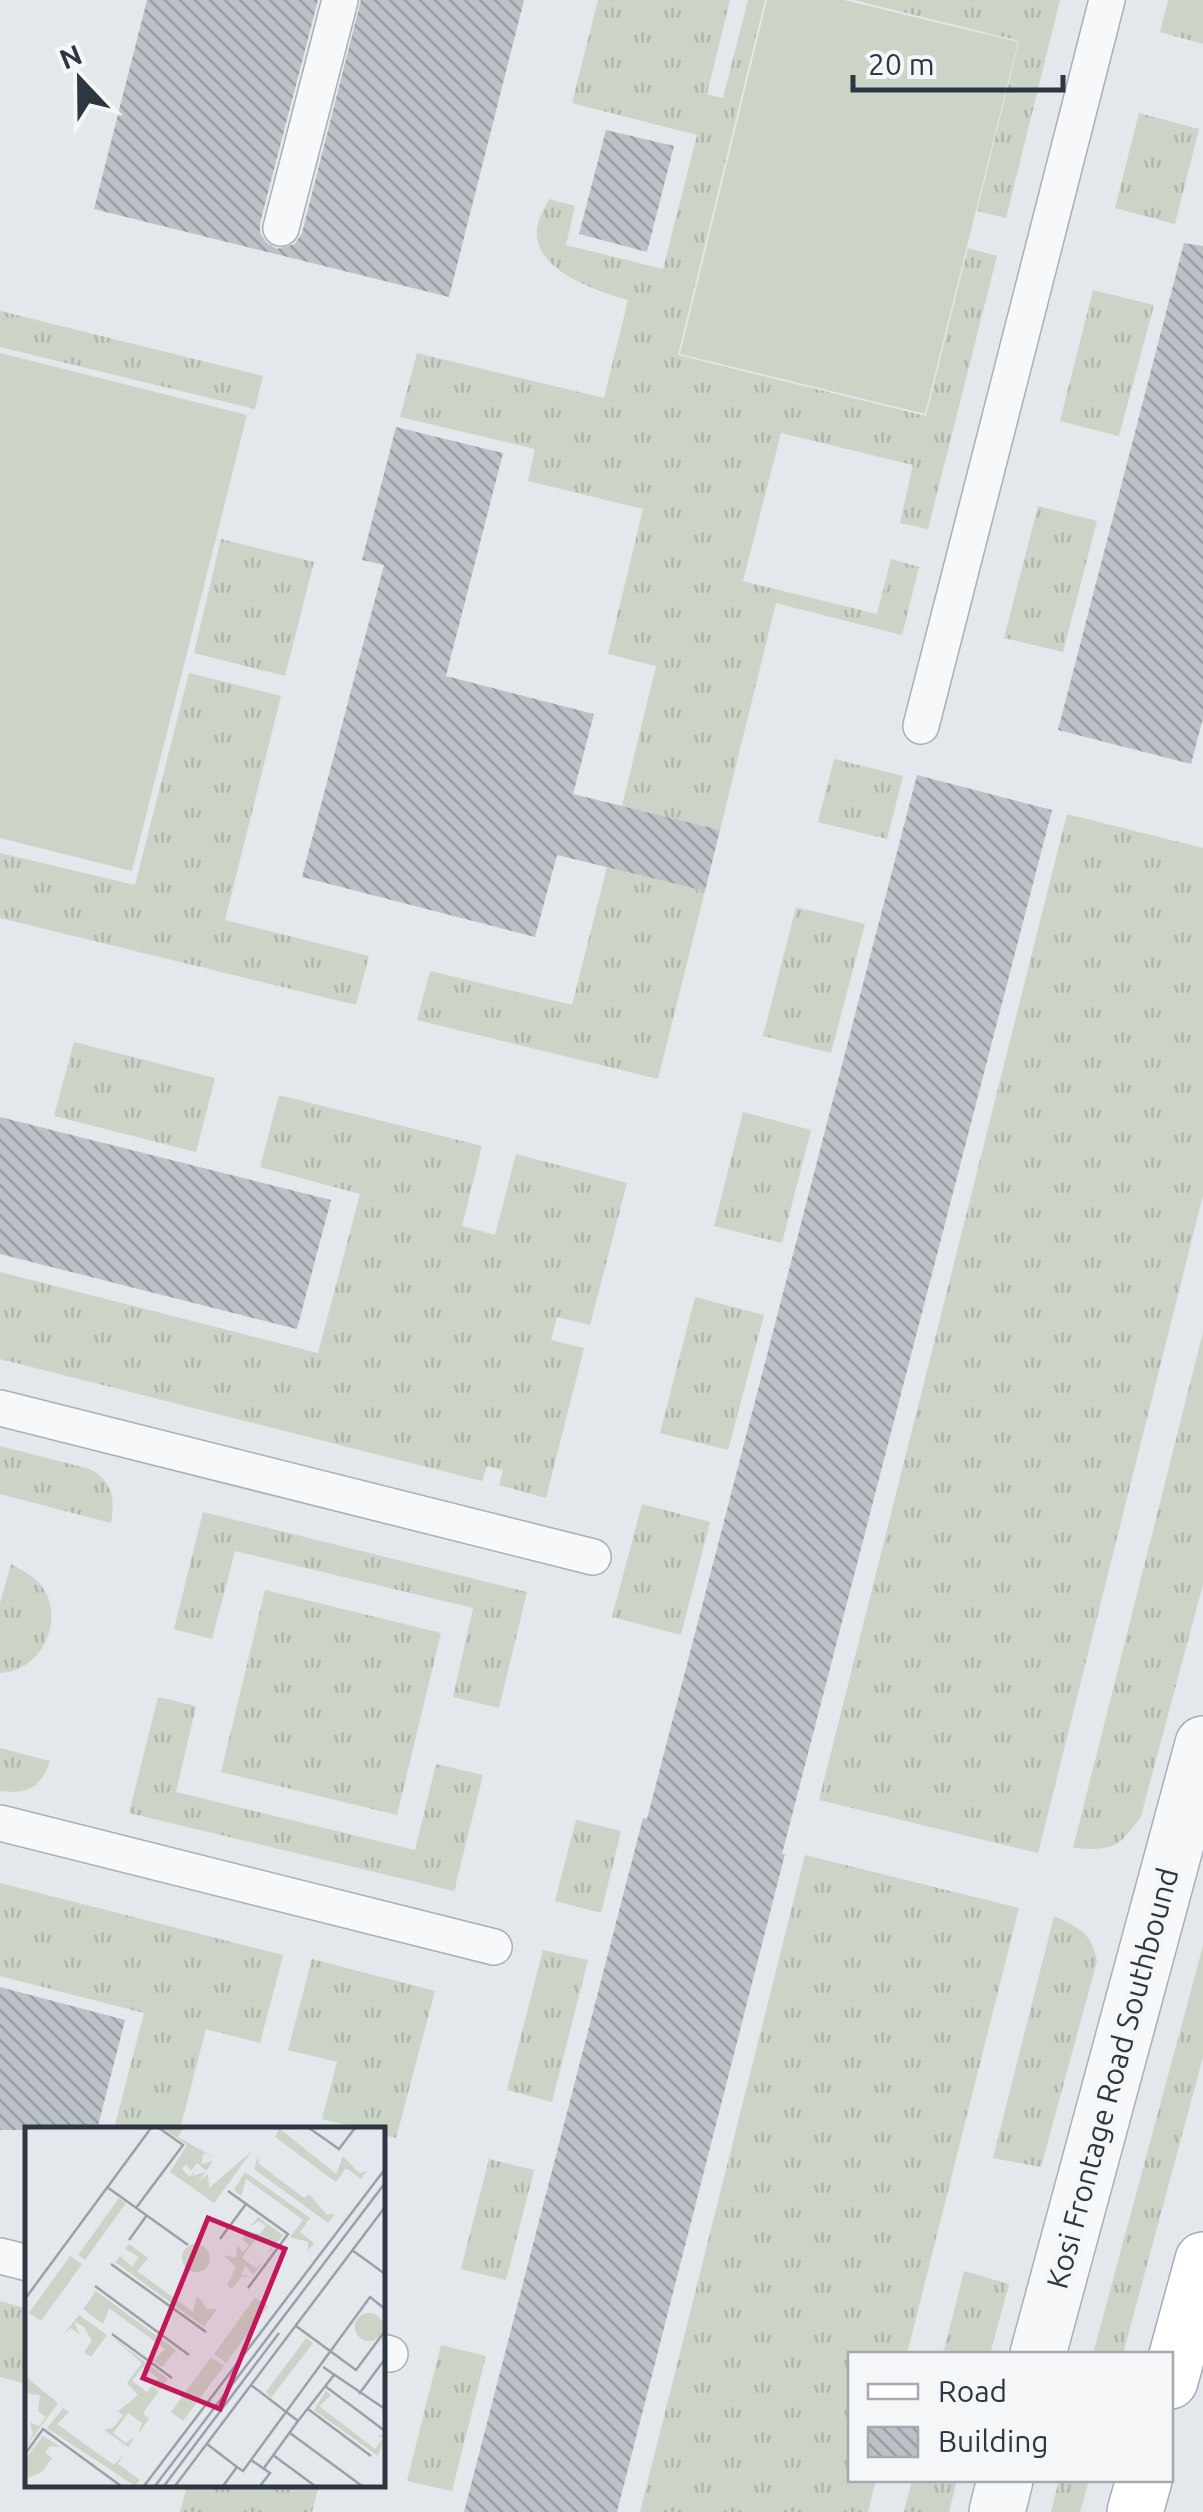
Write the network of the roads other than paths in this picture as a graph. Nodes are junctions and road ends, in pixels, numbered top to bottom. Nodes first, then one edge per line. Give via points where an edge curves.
1 (340, 0) edge
2 (1107, 0) edge
3 (281, 228) dead end
4 (922, 726) dead end
5 (0, 1408) edge
6 (593, 1556) dead end
7 (1203, 1744) edge
8 (0, 1824) edge
9 (494, 1947) dead end
10 (0, 2256) edge
11 (1203, 2260) edge
12 (25, 2261) edge
13 (1039, 2352) edge
14 (1173, 2370) edge
15 (1004, 2482) edge
16 (1143, 2482) edge
17 (996, 2512) edge
18 (1135, 2512) edge

1 - 3 lane
2 - 4 lane
5 - 6 lane
7 - 13 street, Kosi Frontage Road Southbound
8 - 9 lane
10 - 12 lane
11 - 14 main road
15 - 17 street
16 - 18 main road

